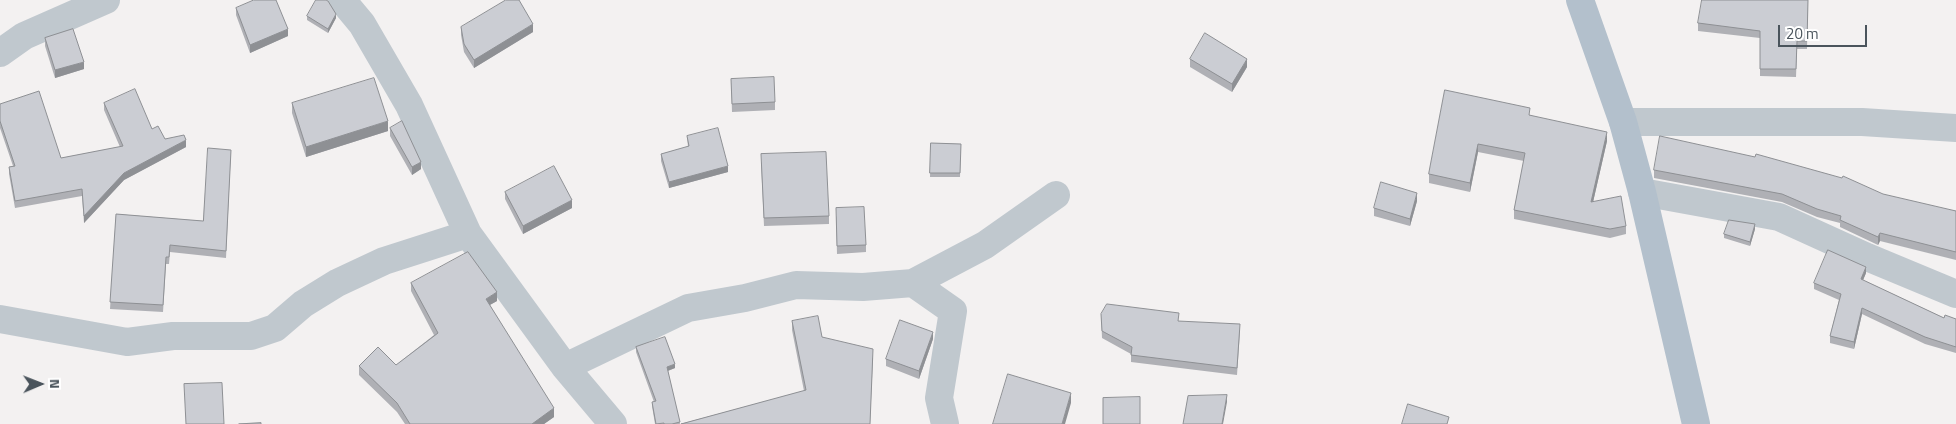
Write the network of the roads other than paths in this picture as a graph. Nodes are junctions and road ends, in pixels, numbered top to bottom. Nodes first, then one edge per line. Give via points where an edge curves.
1 (106, 0) edge
2 (342, 0) edge
3 (1580, 0) edge
4 (0, 53) edge
5 (1623, 122) junction
6 (1956, 128) edge
7 (1642, 192) junction
8 (1056, 195) dead end
9 (468, 234) junction
10 (913, 283) junction
11 (1956, 294) edge
12 (0, 319) edge
13 (565, 367) junction
14 (613, 424) edge
15 (945, 424) edge
16 (1696, 424) edge

1 - 4 street via 24,36
2 - 9 street via 362,24 410,105
3 - 5 main road
5 - 6 street via 1862,122
5 - 7 main road
7 - 11 street via 1779,217
7 - 16 main road
8 - 10 street via 985,245
9 - 12 street via 384,261 337,283 303,304 274,328 251,336 173,336 127,342
9 - 13 street
10 - 13 street via 863,287 796,285 688,308
10 - 15 street via 953,311 939,398
13 - 14 street

